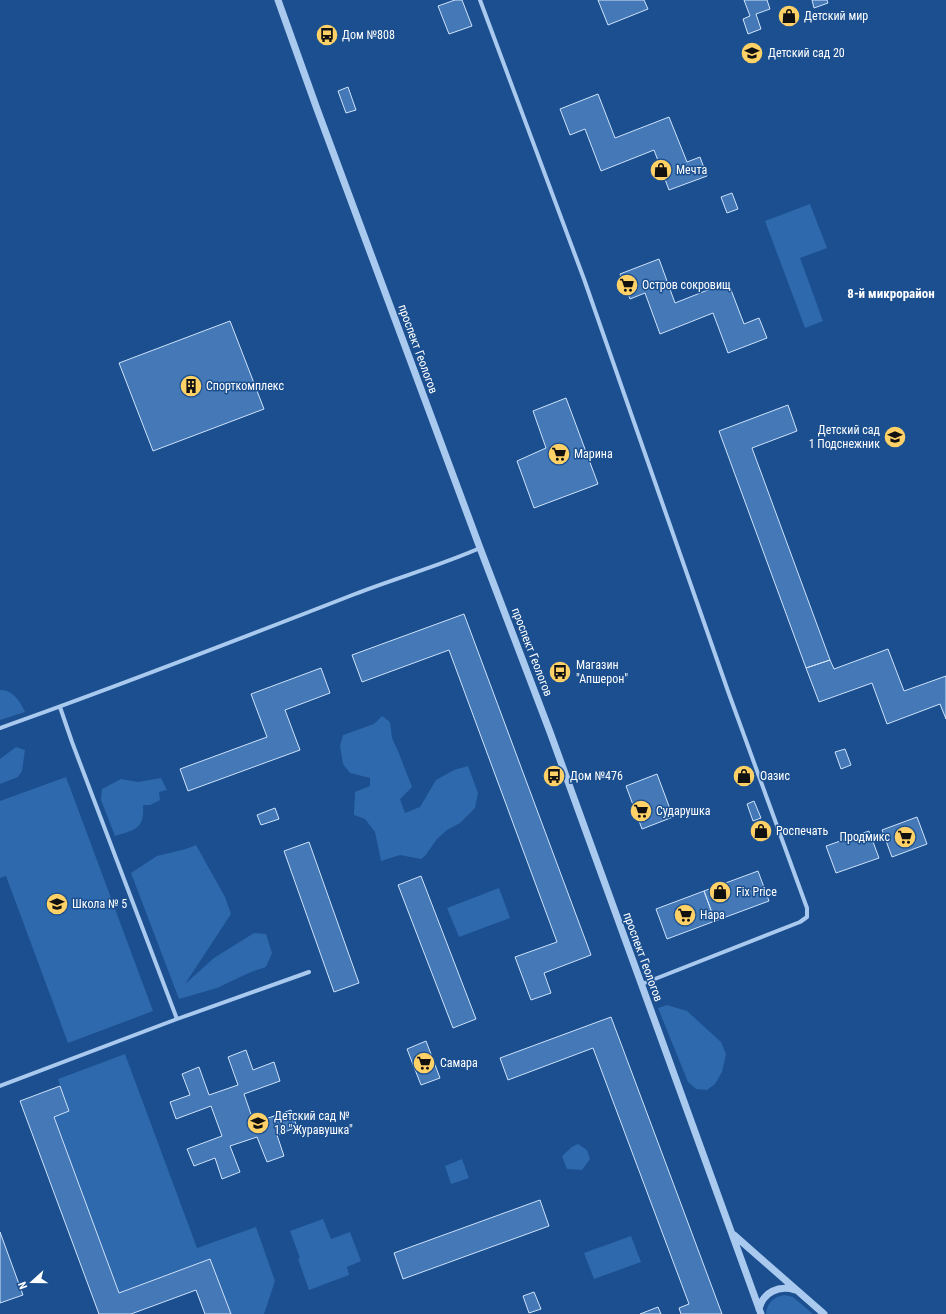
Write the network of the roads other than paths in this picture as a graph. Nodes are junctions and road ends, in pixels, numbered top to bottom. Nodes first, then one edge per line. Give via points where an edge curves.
1 (278, 0) edge
2 (480, 0) edge
3 (480, 548) junction
4 (60, 707) junction
5 (0, 728) edge
6 (309, 972) dead end
7 (642, 984) junction
8 (177, 1019) junction
9 (0, 1086) edge
10 (732, 1234) junction
11 (797, 1290) junction
12 (760, 1311) edge
13 (824, 1314) edge

1 - 3 street, проспект Геологов
2 - 7 street via 581,272 807,908 807,917 800,922
3 - 4 street
3 - 7 street, проспект Геологов
4 - 5 street
4 - 8 street
6 - 8 street
7 - 10 street, проспект Геологов
8 - 9 street
10 - 11 street
10 - 12 street, проспект Геологов
11 - 12 street via 783,1288 771,1292 762,1301
11 - 13 street

